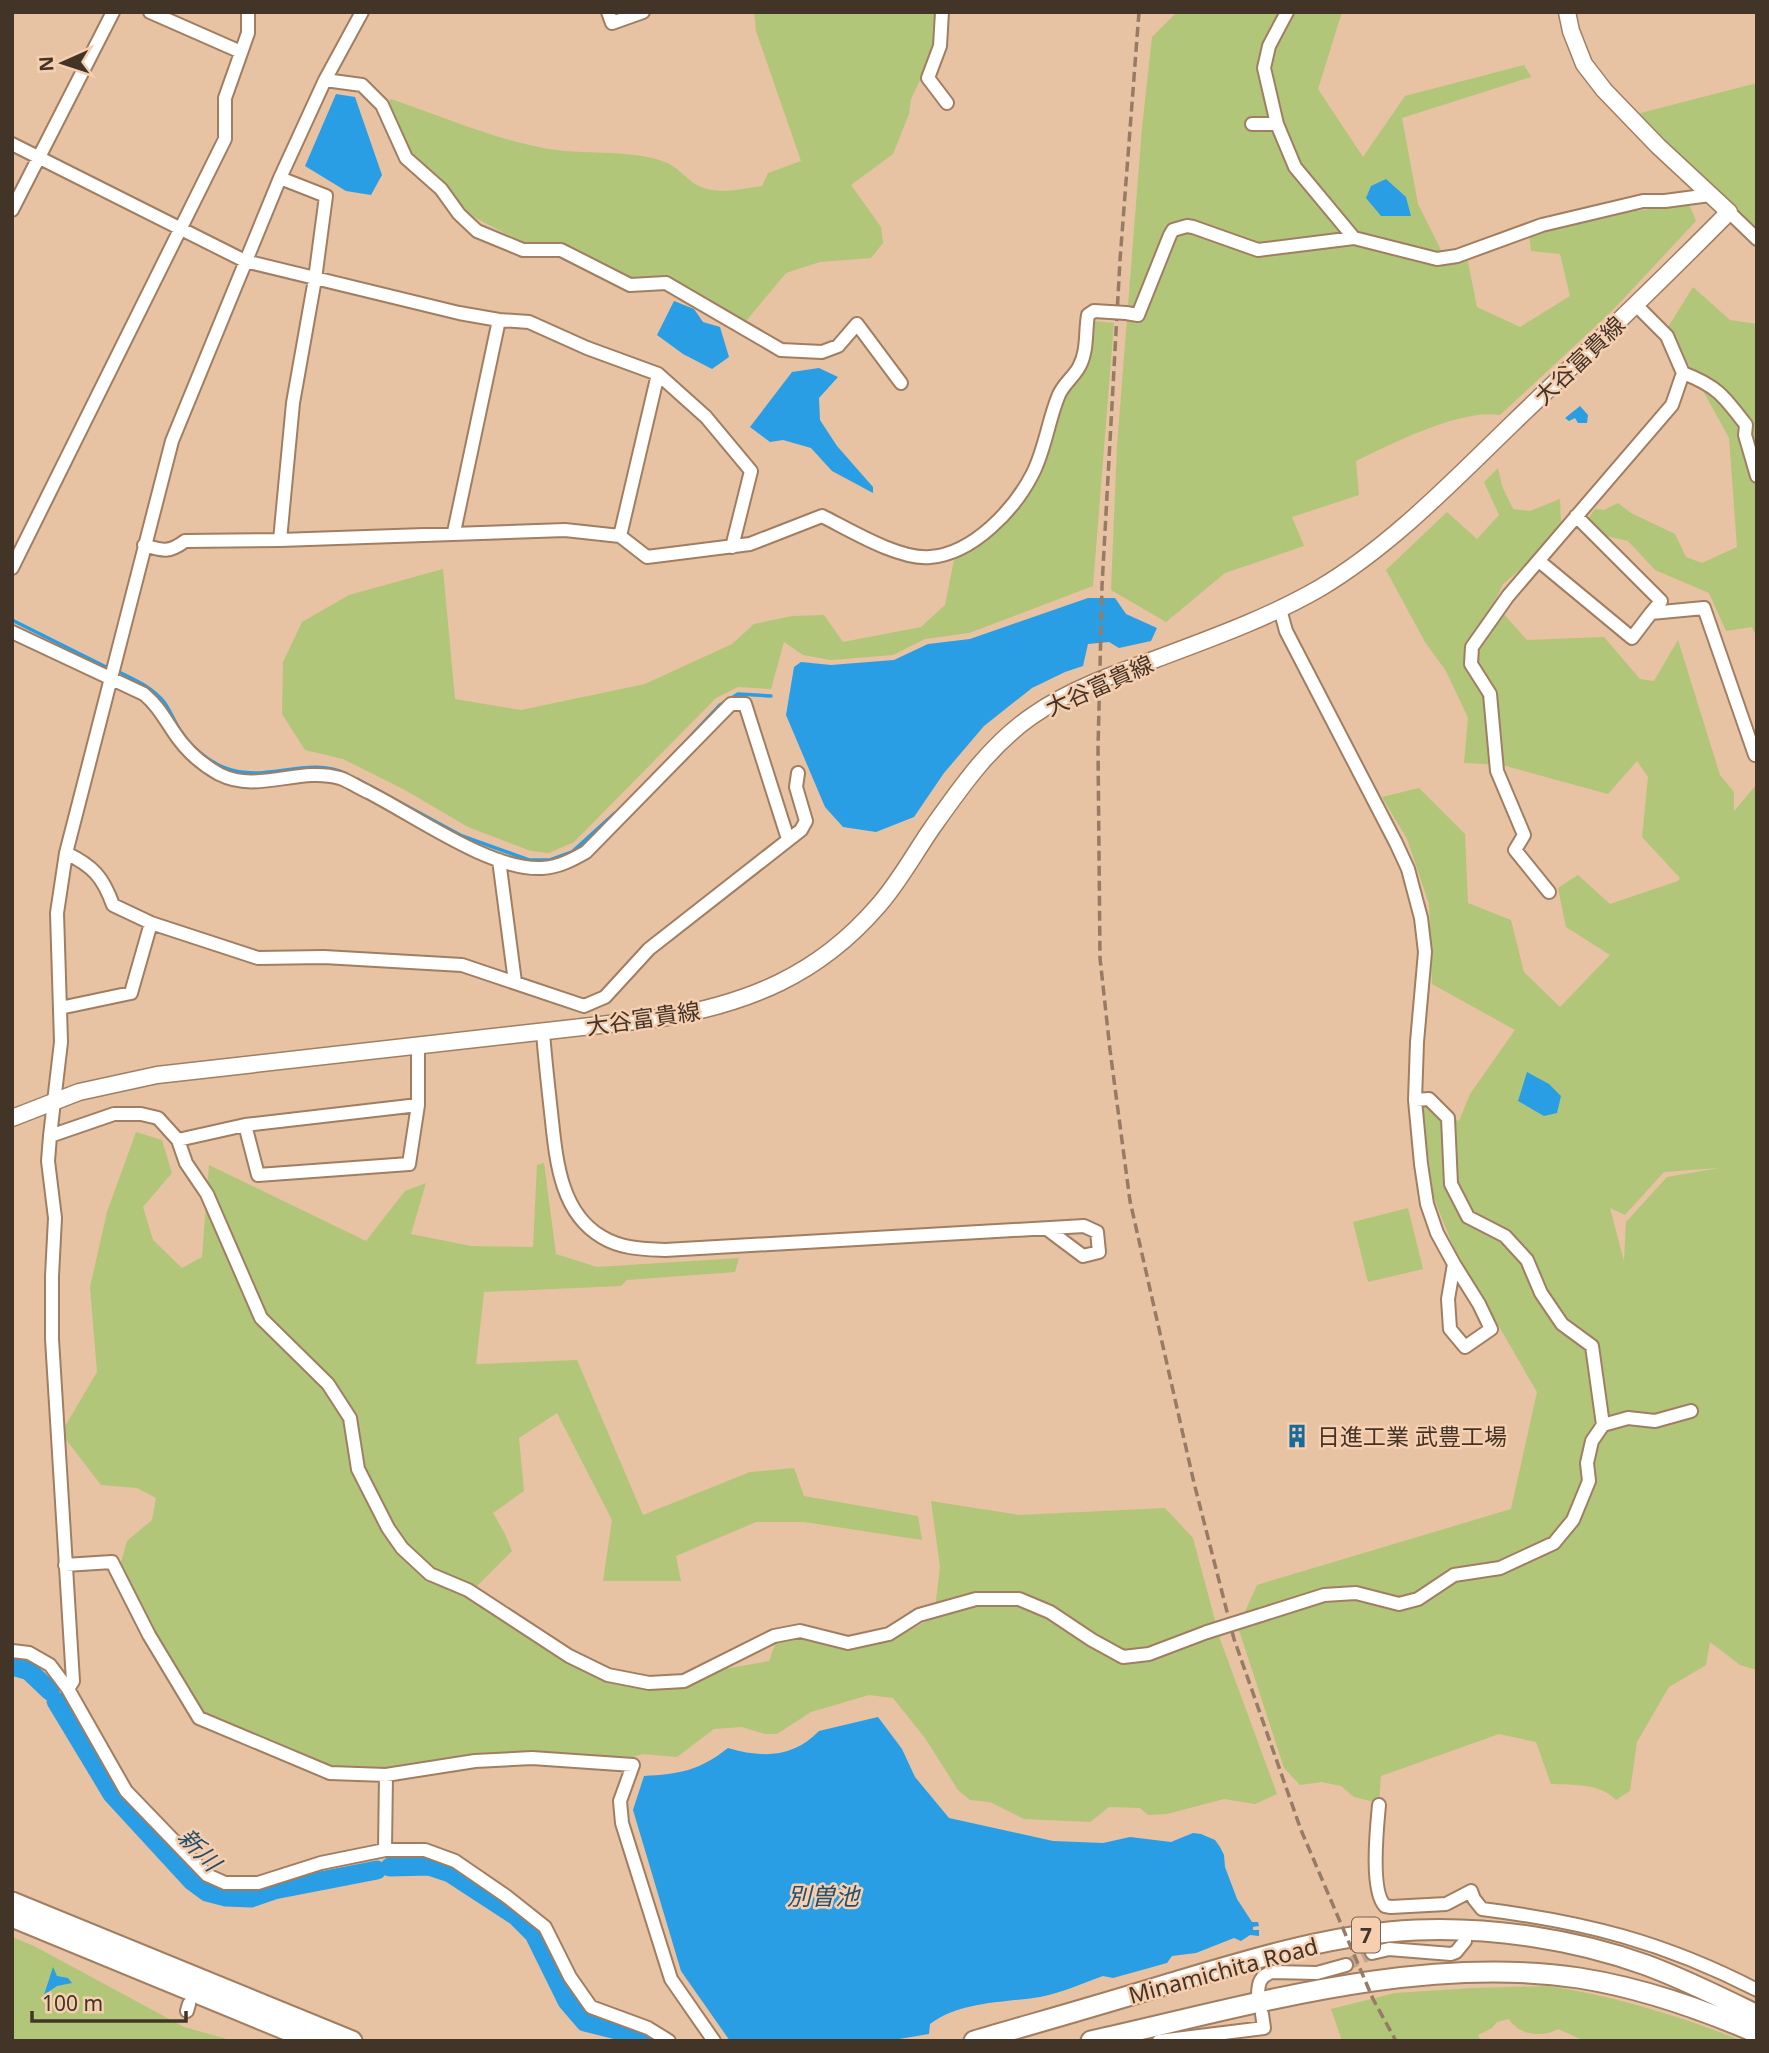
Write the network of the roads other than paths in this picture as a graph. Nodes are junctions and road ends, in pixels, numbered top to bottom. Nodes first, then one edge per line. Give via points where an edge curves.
1 (113, 12) edge
2 (150, 12) edge
3 (248, 12) edge
4 (362, 12) edge
5 (608, 12) edge
6 (643, 12) edge
7 (942, 12) edge
8 (1287, 12) edge
9 (1567, 12) edge
10 (241, 52) junction
11 (325, 80) junction
12 (947, 103) dead end
13 (1252, 124) dead end
14 (1277, 124) junction
15 (12, 144) edge
16 (38, 158) junction
17 (280, 178) junction
18 (1710, 195) junction
19 (12, 210) edge
20 (1729, 212) junction
21 (181, 229) junction
22 (1354, 238) junction
23 (1757, 239) edge
24 (245, 261) junction
25 (315, 279) junction
26 (1636, 305) junction
27 (499, 320) junction
28 (1683, 373) junction
29 (658, 374) junction
30 (901, 383) dead end
31 (1757, 475) edge
32 (1576, 516) junction
33 (454, 533) junction
34 (620, 536) junction
35 (280, 540) junction
36 (144, 545) junction
37 (732, 547) junction
38 (1539, 561) junction
39 (12, 568) edge
40 (1280, 609) junction
41 (1651, 613) junction
42 (12, 632) edge
43 (112, 679) junction
44 (1755, 755) edge
45 (798, 773) dead end
46 (788, 839) junction
47 (66, 853) junction
48 (499, 860) junction
49 (1549, 892) dead end
50 (151, 923) junction
51 (515, 982) junction
52 (61, 1008) junction
53 (542, 1032) junction
54 (418, 1046) junction
55 (55, 1100) junction
56 (1415, 1100) junction
57 (418, 1105) junction
58 (12, 1118) edge
59 (244, 1125) junction
60 (50, 1136) junction
61 (178, 1140) junction
62 (1047, 1228) dead end
63 (1454, 1264) junction
64 (1691, 1411) dead end
65 (1603, 1425) junction
66 (65, 1565) junction
67 (12, 1651) edge
68 (68, 1689) junction
69 (386, 1775) junction
70 (1379, 1805) dead end
71 (385, 1850) junction
72 (12, 1902) edge
73 (12, 1917) edge
74 (1465, 1941) dead end
75 (1372, 1953) tunnel mouth
76 (1346, 1965) tunnel mouth
77 (1757, 1990) edge
78 (1258, 1996) dead end
79 (1262, 2014) dead end
80 (1757, 2015) edge
81 (1757, 2033) edge
82 (313, 2041) edge
83 (352, 2041) edge
84 (669, 2041) edge
85 (714, 2041) edge
86 (974, 2041) edge
87 (1091, 2041) edge
88 (1160, 2041) edge

1 - 16 street
2 - 10 street
3 - 10 street via 248,33
4 - 11 street
5 - 6 street via 612,23
7 - 12 street via 940,46 928,78
8 - 14 street via 1269,46 1264,68
9 - 18 main road via 1584,64 1604,90
10 - 21 street via 225,98 225,139
11 - 17 street
11 - 30 street via 362,85 382,106 405,158 441,189 477,231 523,250 561,250 630,285 666,284 782,350 822,352 838,346 857,324
13 - 14 street
14 - 22 street via 1295,167
15 - 16 street
16 - 19 street
16 - 21 street
17 - 24 street
17 - 25 street via 327,196
18 - 20 main road
18 - 22 street via 1643,201 1555,222 1437,259
20 - 23 street
20 - 26 main road, 大谷富貴線
21 - 24 street
21 - 39 street
22 - 37 street, bridge via 1258,250 1193,227 1173,230 1138,315 1094,311 1088,315 1084,357 1060,391 1033,474 990,530 950,554 928,558 899,552 821,516
24 - 25 street
24 - 36 street via 172,441
25 - 27 street
25 - 35 street via 293,403
26 - 28 street via 1667,336
26 - 40 main road, 大谷富貴線 via 1414,516 1344,572
27 - 29 street via 529,322
27 - 33 street
28 - 31 street via 1724,395 1746,425
28 - 32 street via 1672,405
29 - 34 street
29 - 37 street via 706,417 751,471
32 - 38 street
32 - 41 street via 1661,601
33 - 34 street via 565,530
33 - 35 street
34 - 37 street via 647,557
35 - 36 street via 186,541 162,550
36 - 43 street
38 - 41 street via 1632,638
38 - 49 street via 1472,647 1471,664 1490,694 1497,771 1524,835 1515,850
40 - 53 main road, 大谷富貴線 via 1099,679 1034,714 1002,739 953,798 879,905 818,961 777,985 699,1012
40 - 56 street via 1286,631 1408,869 1426,952
41 - 44 street via 1704,608
42 - 43 street
43 - 47 street
43 - 48 street via 158,705 193,756 218,773 250,782 315,775 340,778
45 - 46 street via 796,787 806,821
46 - 48 street via 744,704 731,704 586,852 541,869
46 - 51 street via 649,949 605,997 584,1006
47 - 50 street via 87,863 106,885 113,905
47 - 52 street via 56,935
48 - 51 street
50 - 51 street via 258,958 462,965
50 - 52 street via 131,993
52 - 55 street
53 - 54 main road, 大谷富貴線
53 - 62 street via 557,1162 566,1195 579,1218 602,1237 632,1249
54 - 55 main road, 大谷富貴線 via 157,1075
54 - 57 street
55 - 58 main road, 大谷富貴線
55 - 60 street
56 - 63 street via 1427,1204
56 - 65 street via 1429,1099 1448,1118 1451,1184 1468,1217 1505,1236 1527,1260 1541,1293 1562,1324 1592,1346
57 - 59 street
57 - 59 street via 409,1164 258,1175
59 - 61 street
60 - 61 street via 114,1114 141,1114 158,1118
60 - 66 street via 48,1161 55,1218 52,1339
61 - 65 street, bridge via 261,1318 328,1384 351,1418 358,1469 402,1548 430,1574 468,1590 569,1656 608,1675 649,1683 684,1681 774,1636 800,1631 848,1643 890,1634 919,1615 976,1599 1019,1599 1050,1612 1122,1657 1149,1654 1324,1595 1356,1592 1399,1604 1418,1599 1454,1575 1500,1568 1554,1543 1573,1520 1589,1481 1592,1441
63 - 63 street via 1448,1299 1450,1329 1465,1347 1491,1329
64 - 65 street via 1655,1421 1628,1418
66 - 68 street via 73,1681
66 - 69 street via 112,1562 199,1718 330,1773
67 - 68 street via 29,1653 50,1665
68 - 71 street via 126,1791 207,1875 225,1883 258,1883 321,1863
69 - 71 street
69 - 85 street via 475,1761 532,1758 633,1765 620,1801 622,1823 671,1979
70 - 77 street via 1376,1860 1380,1902 1391,1908 1436,1905 1471,1891 1480,1915 1537,1916 1619,1933
71 - 84 street via 425,1850 455,1861 545,1927 591,2007 648,2028
72 - 83 highway
73 - 82 highway
74 - 75 street via 1451,1954 1389,1949
76 - 78 street via 1317,1973 1272,1972 1260,1980
79 - 88 street via 1264,2028
80 - 86 highway, Minamichita Road / 7 via 1678,1978 1610,1954 1484,1931 1416,1930 1361,1935 1245,1961
81 - 87 highway, Minamichita Road / 7 via 1685,2004 1611,1984 1538,1973 1475,1972 1341,1987

